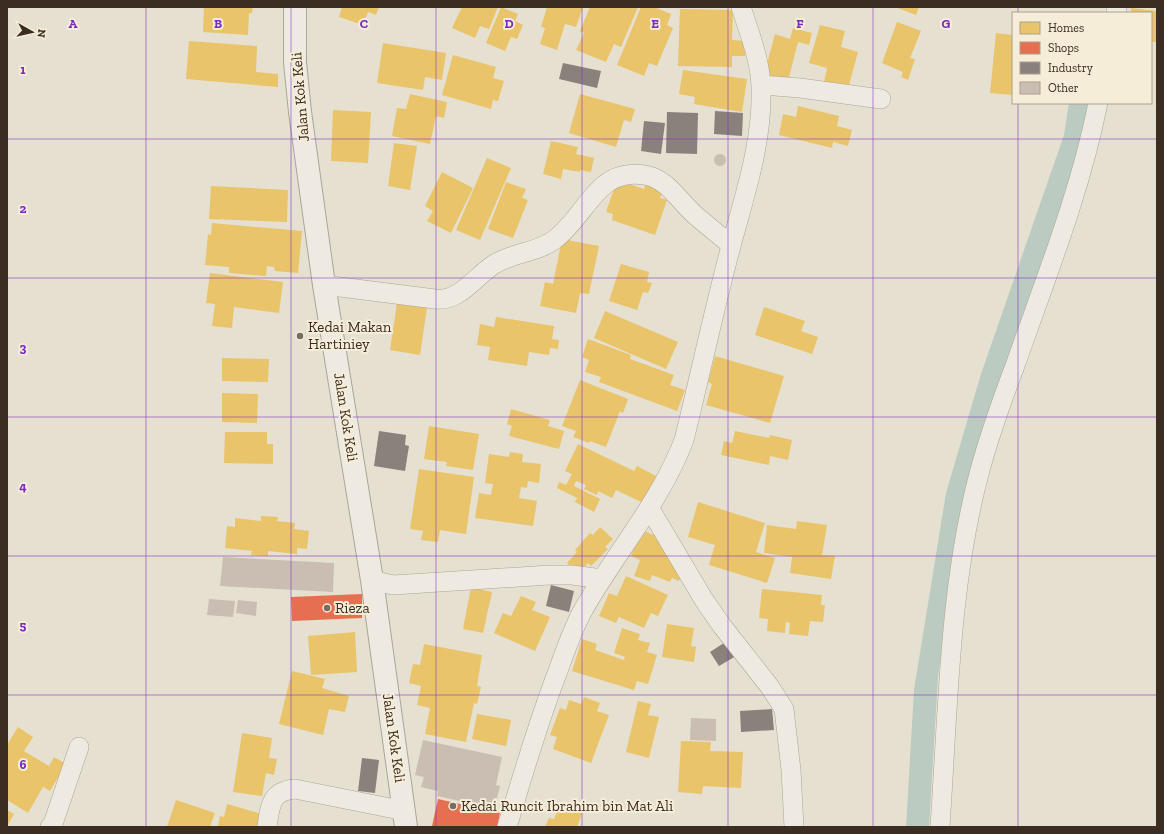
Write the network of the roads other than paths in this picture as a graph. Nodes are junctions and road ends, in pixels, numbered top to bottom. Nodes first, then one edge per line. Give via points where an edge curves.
1 (295, 7) edge
2 (741, 7) edge
3 (761, 85) junction
4 (881, 99) dead end
5 (1098, 104) edge
6 (732, 245) junction
7 (324, 284) junction
8 (650, 509) junction
9 (602, 579) junction
10 (372, 580) junction
11 (79, 747) dead end
12 (406, 819) edge
13 (50, 827) edge
14 (267, 827) edge
15 (507, 827) edge
16 (794, 827) edge
17 (940, 827) edge

1 - 7 street, Jalan Kok Keli via 300,112
2 - 3 street via 755,51
3 - 4 street
3 - 6 street via 760,113 751,174
5 - 17 street via 1078,187 992,429 972,501 959,585 950,676
6 - 7 street via 696,216 661,182 654,178 628,174 612,179 600,188 554,240 494,265 450,298 435,299
6 - 8 street via 684,440 668,477
7 - 10 street, Jalan Kok Keli
8 - 9 street
8 - 16 street via 704,600 784,708
9 - 10 street via 550,575 393,585
9 - 15 street via 570,638 542,715
10 - 12 street, Jalan Kok Keli
11 - 13 street
12 - 14 street via 296,789 278,792 273,800

